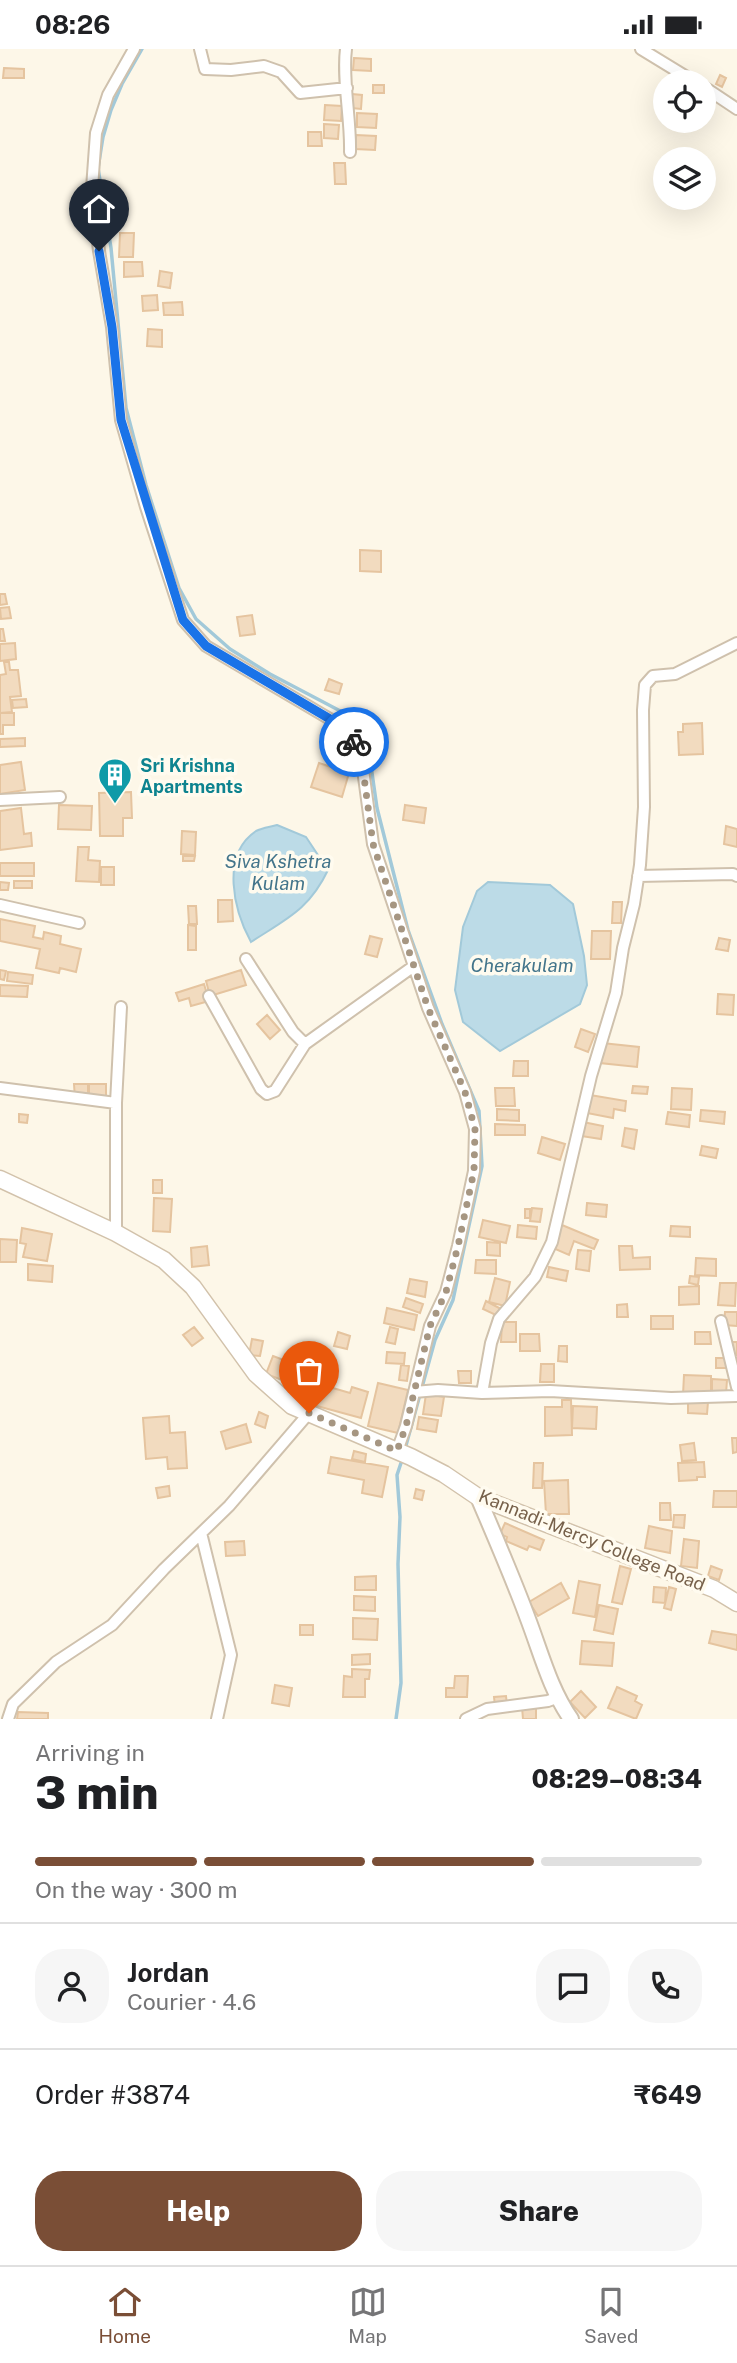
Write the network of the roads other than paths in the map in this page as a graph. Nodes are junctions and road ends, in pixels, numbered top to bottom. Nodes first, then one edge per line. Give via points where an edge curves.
1 (134, 49) edge
2 (200, 49) edge
3 (346, 49) edge
4 (641, 49) edge
5 (675, 70) edge
6 (347, 88) junction
7 (716, 95) edge
8 (737, 109) edge
9 (350, 152) dead end
10 (737, 643) edge
11 (60, 797) dead end
12 (0, 800) edge
13 (736, 871) edge
14 (638, 876) junction
15 (0, 905) edge
16 (79, 923) dead end
17 (246, 959) dead end
18 (414, 966) junction
19 (209, 996) dead end
20 (121, 1007) dead end
21 (305, 1044) junction
22 (0, 1088) edge
23 (116, 1103) junction
24 (0, 1179) edge
25 (116, 1233) junction
26 (721, 1321) dead end
27 (737, 1387) edge
28 (414, 1391) junction
29 (482, 1393) junction
30 (737, 1396) edge
31 (309, 1413) junction
32 (404, 1454) junction
33 (478, 1497) junction
34 (201, 1533) junction
35 (737, 1602) edge
36 (559, 1697) junction
37 (8, 1719) edge
38 (217, 1719) edge
39 (466, 1719) edge
40 (571, 1719) edge

1 - 18 street via 108,95 96,133 92,188 121,420 146,507 183,620 206,646 335,722 354,740 362,762 373,844
2 - 6 street via 205,69 264,66 281,72 300,93
3 - 6 street
4 - 5 street
6 - 9 street
7 - 8 street
10 - 14 street via 675,674 653,677 645,685
11 - 12 street
13 - 14 street
14 - 29 street via 616,993 591,1076 552,1242 535,1277 499,1319
15 - 16 street
17 - 21 street
18 - 21 street
18 - 28 street via 465,1092 475,1129 474,1171 458,1246 446,1292 430,1326
19 - 21 street via 267,1094 275,1091
20 - 23 street
22 - 23 street
23 - 25 street
24 - 25 main road, Kannadi-Mercy College Road
25 - 31 main road, Kannadi-Mercy College Road via 164,1259 192,1287 256,1374 292,1406
26 - 27 street
28 - 29 street
28 - 32 street
29 - 30 street
31 - 32 main road, Kannadi-Mercy College Road
31 - 34 street
32 - 33 main road, Kannadi-Mercy College Road
33 - 35 main road, Kannadi-Mercy College Road
33 - 36 street
34 - 37 street via 112,1625 57,1662 21,1696
34 - 38 street via 231,1655
36 - 39 street via 487,1709
36 - 40 street

